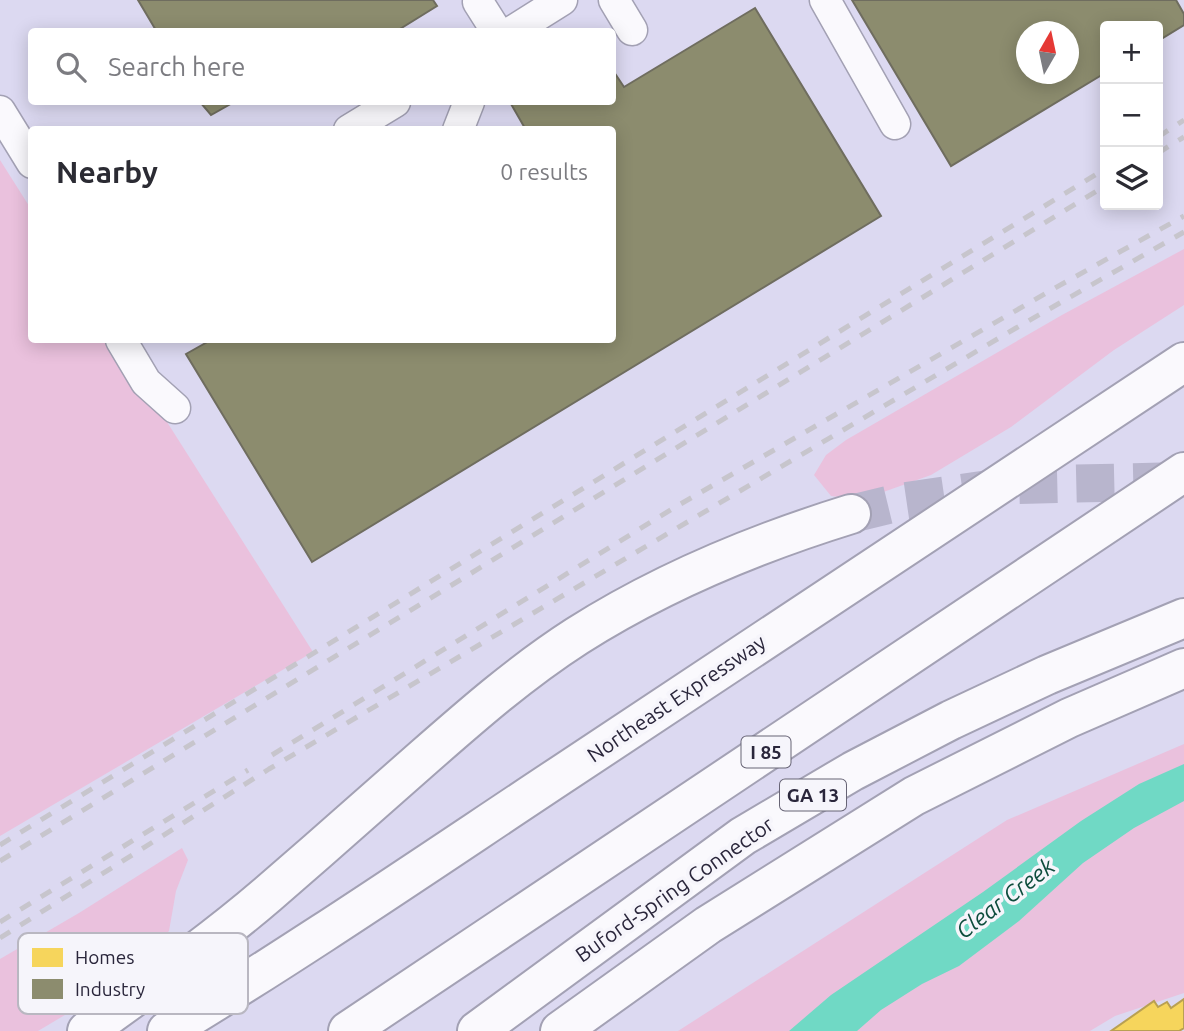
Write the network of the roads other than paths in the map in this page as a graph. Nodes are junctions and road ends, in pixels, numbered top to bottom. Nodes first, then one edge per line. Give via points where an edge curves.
1 (562, 0) edge
2 (614, 0) edge
3 (825, 0) edge
4 (478, 2) dead end
5 (494, 28) edge
6 (517, 28) edge
7 (632, 30) dead end
8 (390, 105) edge
9 (468, 105) edge
10 (0, 111) edge
11 (895, 124) dead end
12 (356, 126) edge
13 (459, 126) edge
14 (28, 156) edge
15 (123, 343) edge
16 (1184, 362) edge
17 (175, 408) dead end
18 (1184, 472) edge
19 (851, 514) tunnel mouth
20 (1184, 618) edge
21 (1184, 668) edge
22 (218, 933) edge
23 (248, 982) edge
24 (111, 1014) edge
25 (195, 1014) edge
26 (87, 1031) edge
27 (167, 1031) edge
28 (348, 1031) edge
29 (477, 1031) edge
30 (560, 1031) edge

1 - 6 street
2 - 7 street
3 - 11 street
4 - 5 street
8 - 12 street
9 - 13 street
10 - 14 street
15 - 17 street via 146,383
16 - 23 highway, Northeast Expressway
18 - 28 highway, I 85
19 - 22 highway via 727,557 634,602 576,637 481,707
20 - 29 highway, Buford-Spring Connector / GA 13 via 1047,675 853,771 743,836
21 - 30 highway, GA 13 via 1069,718 914,796 708,925
24 - 26 highway
25 - 27 highway, Northeast Expressway

